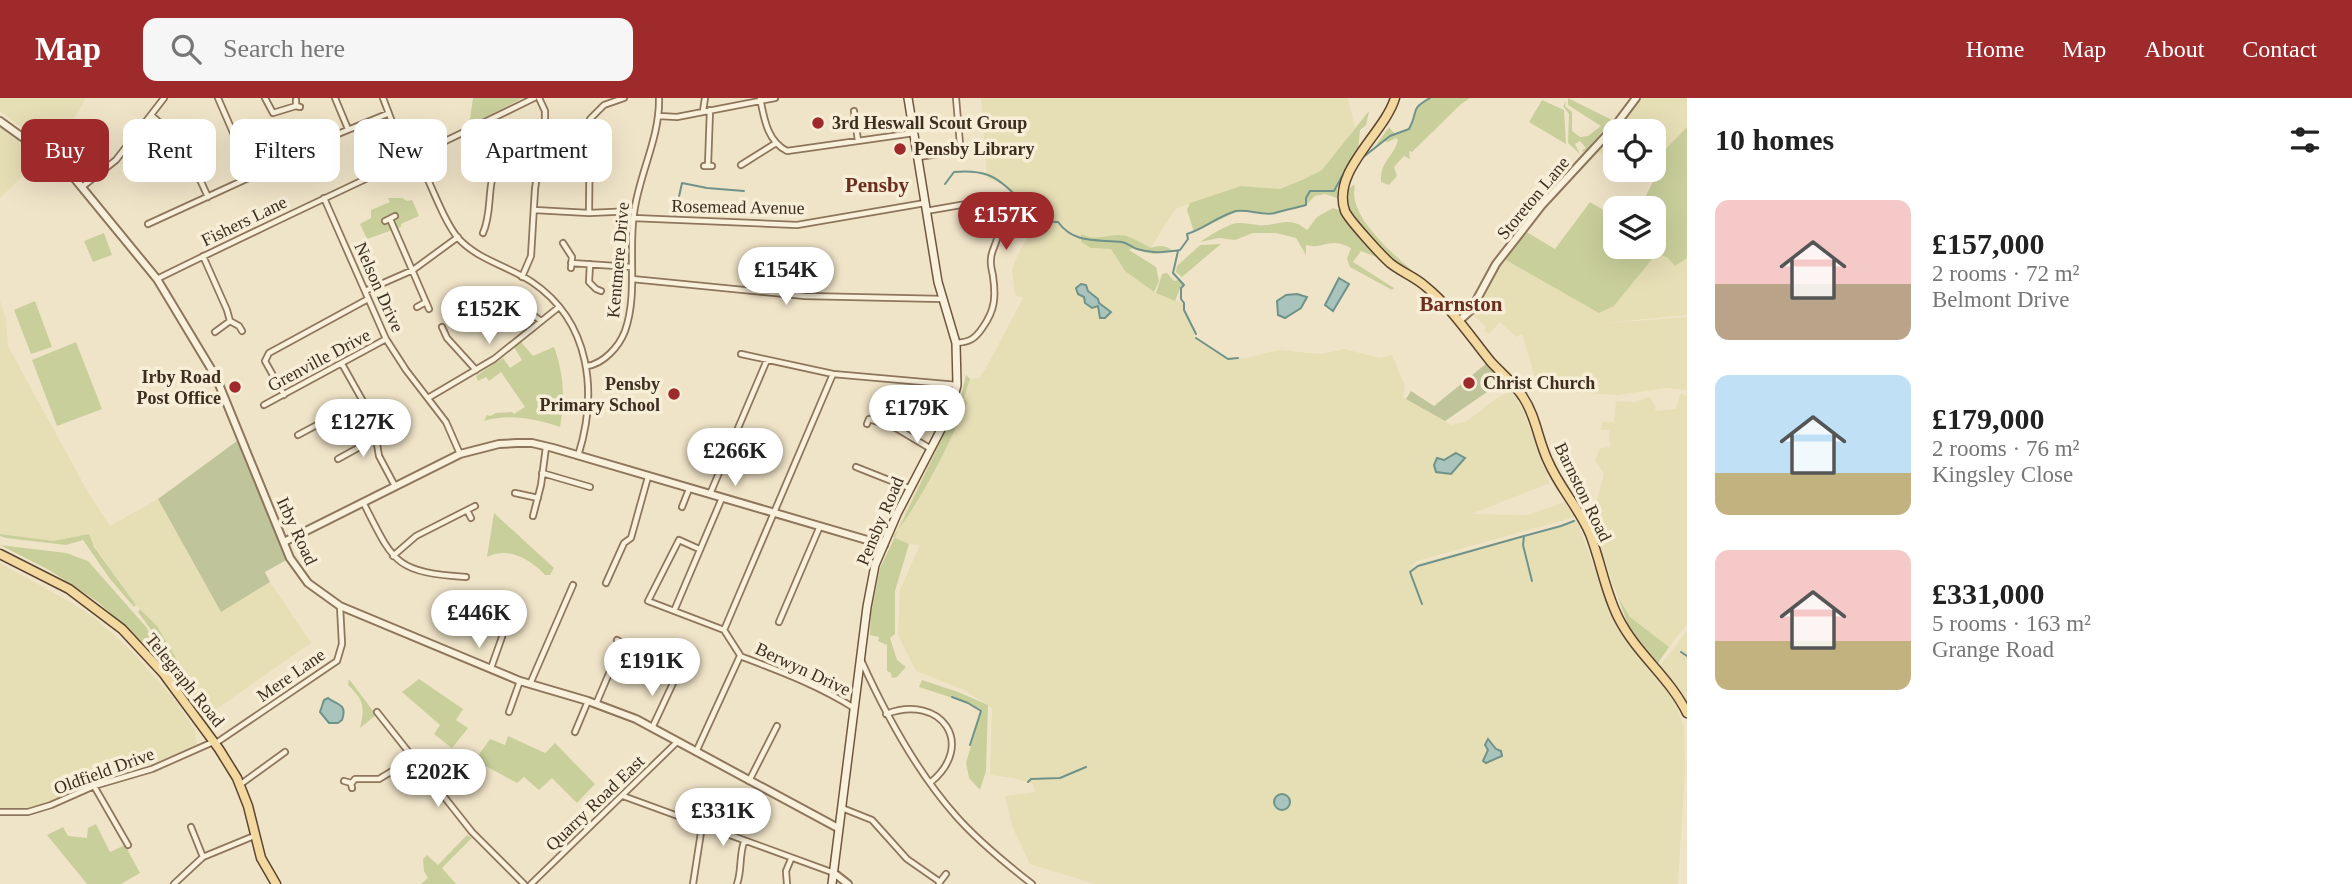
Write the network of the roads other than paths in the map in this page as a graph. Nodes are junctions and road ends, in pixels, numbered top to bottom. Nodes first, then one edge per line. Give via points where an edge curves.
1 (164, 98) edge
2 (218, 98) edge
3 (265, 98) edge
4 (335, 98) edge
5 (384, 98) edge
6 (536, 98) edge
7 (624, 98) edge
8 (659, 98) edge
9 (705, 98) edge
10 (775, 98) edge
11 (908, 98) edge
12 (956, 98) edge
13 (1395, 98) edge
14 (1636, 98) edge
15 (760, 99) edge
16 (298, 104) edge
17 (710, 110) junction
18 (703, 111) junction
19 (853, 111) dead end
20 (387, 114) junction
21 (151, 115) junction
22 (659, 116) junction
23 (155, 119) edge
24 (389, 119) edge
25 (545, 119) edge
26 (0, 121) edge
27 (230, 126) edge
28 (348, 129) junction
29 (340, 132) edge
30 (914, 133) junction
31 (447, 141) edge
32 (858, 141) junction
33 (776, 144) junction
34 (918, 157) junction
35 (741, 165) dead end
36 (708, 166) dead end
37 (201, 182) edge
38 (241, 182) edge
39 (361, 182) edge
40 (430, 182) edge
41 (492, 182) edge
42 (537, 182) edge
43 (82, 187) junction
44 (208, 197) junction
45 (324, 198) junction
46 (926, 207) junction
47 (534, 210) junction
48 (634, 211) junction
49 (589, 213) junction
50 (633, 218) junction
51 (390, 219) dead end
52 (148, 225) dead end
53 (483, 233) dead end
54 (458, 237) junction
55 (563, 243) dead end
56 (203, 256) junction
57 (590, 264) junction
58 (631, 267) junction
59 (413, 270) junction
60 (589, 276) junction
61 (522, 277) junction
62 (596, 277) dead end
63 (157, 279) junction
64 (632, 279) junction
65 (495, 291) dead end
66 (601, 291) dead end
67 (365, 292) junction
68 (368, 299) junction
69 (943, 299) junction
70 (426, 302) junction
71 (417, 307) dead end
72 (559, 307) junction
73 (429, 309) dead end
74 (230, 321) junction
75 (541, 321) junction
76 (1459, 321) junction
77 (442, 327) dead end
78 (242, 331) dead end
79 (215, 332) dead end
80 (386, 339) junction
81 (956, 344) junction
82 (741, 354) dead end
83 (767, 360) junction
84 (342, 364) junction
85 (587, 366) junction
86 (476, 370) junction
87 (833, 374) junction
88 (957, 385) junction
89 (284, 395) junction
90 (428, 398) junction
91 (362, 401) junction
92 (264, 405) dead end
93 (373, 419) dead end
94 (867, 424) dead end
95 (298, 435) dead end
96 (546, 447) junction
97 (931, 449) junction
98 (460, 454) junction
99 (578, 456) junction
100 (338, 459) dead end
101 (856, 467) dead end
102 (542, 473) junction
103 (648, 477) junction
104 (395, 486) junction
105 (590, 486) dead end
106 (909, 488) junction
107 (689, 489) junction
108 (519, 492) dead end
109 (710, 495) junction
110 (538, 498) junction
111 (722, 498) junction
112 (363, 502) junction
113 (475, 506) dead end
114 (682, 506) dead end
115 (467, 510) junction
116 (773, 513) junction
117 (533, 516) dead end
118 (471, 518) dead end
119 (820, 526) junction
120 (284, 542) junction
121 (884, 545) junction
122 (699, 549) junction
123 (0, 554) edge
124 (393, 556) junction
125 (466, 576) dead end
126 (606, 583) dead end
127 (573, 585) dead end
128 (340, 606) junction
129 (508, 607) dead end
130 (674, 611) junction
131 (779, 622) dead end
132 (723, 630) junction
133 (622, 643) dead end
134 (740, 656) junction
135 (860, 659) junction
136 (490, 669) junction
137 (675, 679) dead end
138 (520, 681) junction
139 (530, 684) junction
140 (589, 701) junction
141 (596, 704) junction
142 (854, 708) junction
143 (377, 712) dead end
144 (509, 712) dead end
145 (886, 713) junction
146 (1687, 713) edge
147 (777, 726) dead end
148 (652, 727) junction
149 (575, 732) dead end
150 (214, 743) junction
151 (677, 743) junction
152 (285, 751) dead end
153 (696, 752) junction
154 (414, 758) junction
155 (344, 780) dead end
156 (749, 781) junction
157 (931, 782) junction
158 (240, 785) junction
159 (94, 786) junction
160 (623, 796) junction
161 (841, 808) junction
162 (0, 812) edge
163 (702, 826) junction
164 (191, 827) dead end
165 (838, 828) junction
166 (254, 836) junction
167 (744, 842) junction
168 (128, 845) dead end
169 (203, 857) junction
170 (791, 859) junction
171 (834, 873) junction
172 (946, 874) dead end
173 (939, 883) edge
174 (174, 884) edge
175 (276, 884) edge
176 (524, 884) edge
177 (531, 884) edge
178 (693, 884) edge
179 (737, 884) edge
180 (787, 884) edge
181 (832, 884) edge
182 (848, 884) edge
183 (1031, 884) edge

1 - 21 street
2 - 27 street
3 - 16 street via 273,113
4 - 28 street
5 - 20 street
6 - 25 street
6 - 31 street, Fishers Lane
7 - 49 street via 604,105 590,120
8 - 22 street, Kentmere Drive
9 - 18 street
10 - 15 street
11 - 30 main road, Pensby Road
12 - 34 street via 957,149
13 - 76 main road, Barnston Road via 1354,163 1345,187 1346,212 1391,264 1426,286
14 - 76 street, Storeton Lane via 1542,205
15 - 17 street
15 - 33 street
17 - 18 street
17 - 36 street
18 - 22 street
19 - 32 street
20 - 24 street
20 - 28 street
21 - 23 street
21 - 43 street via 116,160
22 - 48 street, Kentmere Drive
26 - 43 street, Irby Road
28 - 29 street
30 - 32 street
30 - 34 main road, Pensby Road
32 - 33 street via 794,151
33 - 35 street
34 - 46 main road, Pensby Road
37 - 44 street
38 - 44 street
39 - 45 street, Fishers Lane
40 - 54 street
41 - 53 street via 489,219
42 - 47 street
43 - 63 street, Irby Road
44 - 52 street
45 - 56 street, Fishers Lane
45 - 67 street, Nelson Drive
46 - 50 street, Rosemead Avenue via 797,225
46 - 69 main road, Pensby Road
46 - 81 street, Rosemead Avenue via 985,204 997,229 990,261 995,299 992,314 976,337
47 - 49 street
47 - 61 street via 531,256
48 - 49 street
48 - 50 street, Kentmere Drive
50 - 58 street, Kentmere Drive
51 - 59 street
54 - 59 street
54 - 61 street via 482,257
55 - 57 street via 572,257 571,265
56 - 63 street, Fishers Lane
56 - 74 street
57 - 58 street
57 - 60 street
58 - 64 street, Kentmere Drive
59 - 67 street
59 - 70 street
60 - 62 street
60 - 66 street via 589,282
61 - 72 street
63 - 120 street, Irby Road via 216,377
64 - 69 street via 805,296
64 - 85 street, Kentmere Drive via 624,335 603,359
65 - 75 street
67 - 68 street, Nelson Drive
68 - 80 street, Nelson Drive
68 - 89 street via 269,352 265,361
69 - 81 main road, Pensby Road
70 - 71 street
70 - 73 street
72 - 75 street
72 - 85 street via 576,332
74 - 78 street
74 - 79 street
75 - 86 street
76 - 146 main road, Barnston Road via 1522,396 1555,477 1590,535 1618,617
77 - 86 street
80 - 84 street, Grenville Drive
80 - 90 street, Nelson Drive
81 - 88 main road, Pensby Road
82 - 83 street
83 - 87 street
83 - 109 street
84 - 89 street, Grenville Drive
84 - 91 street
85 - 99 street via 589,404
86 - 90 street
87 - 88 street
87 - 116 street
88 - 97 main road, Pensby Road via 950,412
89 - 92 street, Grenville Drive
90 - 98 street, Nelson Drive via 453,433
91 - 93 street
91 - 95 street
94 - 97 street via 869,419 896,428
96 - 98 street via 499,444
96 - 99 street
96 - 102 street
97 - 106 main road, Pensby Road
98 - 104 street
99 - 103 street
100 - 104 street via 376,438 379,456
101 - 106 street
102 - 105 street
102 - 110 street
103 - 107 street
103 - 126 street via 631,538 624,543
104 - 112 street
106 - 121 main road, Pensby Road
107 - 109 street
107 - 114 street
108 - 110 street
109 - 111 street
110 - 117 street
111 - 116 street
111 - 122 street
112 - 120 street
112 - 124 street
113 - 115 street
115 - 118 street
115 - 124 street via 416,536
116 - 119 street
116 - 132 street
119 - 121 street
119 - 131 street
120 - 128 street, Irby Road via 299,573
121 - 135 main road, Pensby Road via 870,588
122 - 130 street
122 - 130 street via 678,540 648,601
123 - 150 main road, Telegraph Road via 69,589 121,629 163,673
124 - 125 street via 409,568
127 - 139 street
128 - 136 street, Irby Road
128 - 150 street, Mere Lane via 342,644 337,662
129 - 136 street
130 - 132 street
132 - 134 street
133 - 141 street
134 - 142 street, Berwyn Drive via 805,681
134 - 153 street
135 - 142 main road, Pensby Road
135 - 145 street
136 - 138 street, Irby Road
137 - 148 street
138 - 139 street, Irby Road
138 - 144 street
139 - 140 street, Irby Road
140 - 141 street, Irby Road
140 - 149 street
141 - 148 street, Irby Road
142 - 161 main road, Pensby Road
143 - 154 street
145 - 157 street
145 - 157 street via 913,707 933,713 943,723 951,742 948,764
147 - 156 street
148 - 151 street, Irby Road
150 - 158 main road, Telegraph Road
150 - 159 street, Oldfield Drive via 152,769
151 - 153 street, Irby Road
151 - 160 street, Quarry Road East
152 - 158 street
153 - 156 street, Irby Road
154 - 155 street via 379,779 359,778 352,786
154 - 176 street via 472,832
156 - 165 street, Irby Road
157 - 183 street via 956,816
158 - 166 main road, Telegraph Road
159 - 162 street, Oldfield Drive via 28,812
159 - 168 street
160 - 163 street
160 - 177 street, Quarry Road East
161 - 165 main road, Pensby Road
161 - 173 street via 872,820 907,859
163 - 167 street
163 - 178 street
164 - 169 street
165 - 171 main road, Pensby Road
166 - 169 street
166 - 175 main road, Telegraph Road
167 - 170 street
167 - 179 street
169 - 174 street
170 - 171 street
170 - 180 street
171 - 181 main road, Pensby Road
171 - 182 street
172 - 173 street

